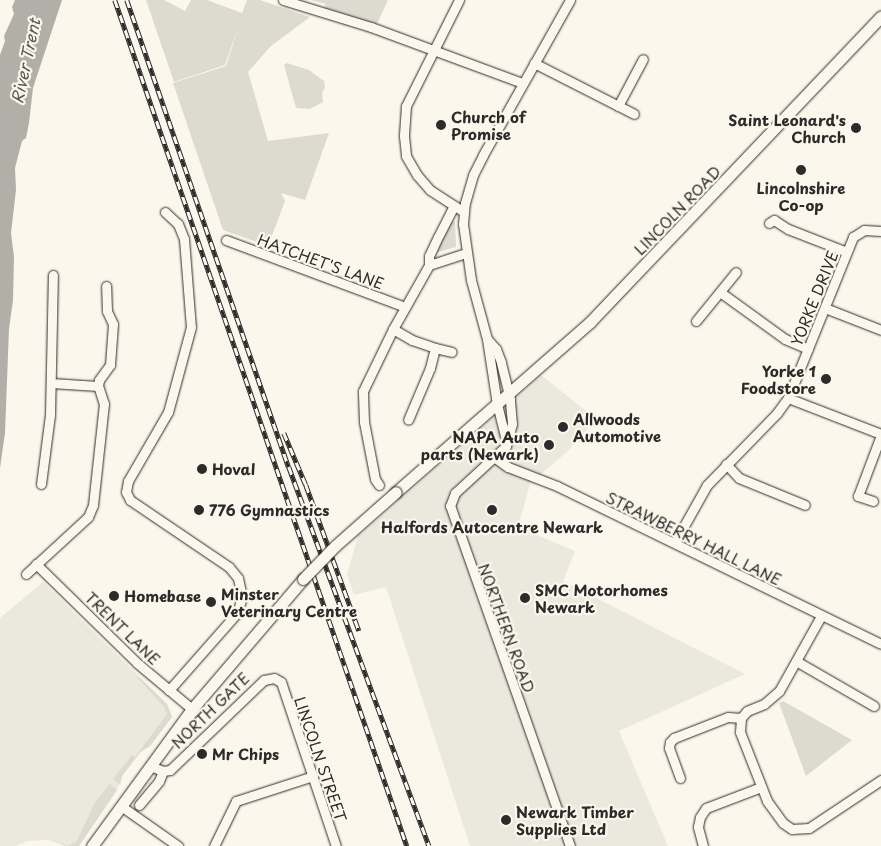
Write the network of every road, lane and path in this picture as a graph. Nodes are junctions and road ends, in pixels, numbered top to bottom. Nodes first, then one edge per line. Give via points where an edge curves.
1 (283, 0) edge
2 (459, 0) edge
3 (568, 1) edge
4 (881, 16) edge
5 (433, 50) junction
6 (643, 59) dead end
7 (534, 63) junction
8 (522, 83) junction
9 (618, 106) junction
10 (634, 114) dead end
11 (454, 206) junction
12 (164, 212) dead end
13 (464, 212) junction
14 (769, 223) dead end
15 (881, 231) edge
16 (226, 240) dead end
17 (847, 252) junction
18 (465, 253) junction
19 (428, 265) junction
20 (736, 272) dead end
21 (53, 275) dead end
22 (106, 286) dead end
23 (720, 292) junction
24 (405, 307) junction
25 (825, 308) junction
26 (696, 321) dead end
27 (393, 329) junction
28 (881, 330) edge
29 (486, 339) junction
30 (435, 348) junction
31 (808, 349) junction
32 (452, 352) dead end
33 (51, 383) junction
34 (98, 386) junction
35 (509, 394) junction
36 (788, 398) junction
37 (497, 404) junction
38 (408, 420) dead end
39 (881, 434) edge
40 (508, 436) junction
41 (494, 457) junction
42 (726, 464) junction
43 (41, 484) dead end
44 (379, 485) dead end
45 (873, 501) dead end
46 (805, 505) dead end
47 (675, 542) junction
48 (36, 564) junction
49 (26, 574) dead end
50 (821, 616) junction
51 (881, 644) edge
52 (796, 661) junction
53 (281, 682) joint
54 (169, 690) junction
55 (874, 706) dead end
56 (192, 709) junction
57 (742, 718) junction
58 (150, 766) junction
59 (163, 771) junction
60 (313, 776) junction
61 (680, 778) dead end
62 (881, 780) edge
63 (761, 787) junction
64 (121, 806) junction
65 (139, 806) dead end
66 (92, 846) edge
67 (178, 846) edge
68 (214, 846) edge
69 (336, 846) edge
70 (570, 846) edge
71 (703, 846) edge

1 - 5 street
2 - 5 street
3 - 7 street
4 - 35 main road, LINCOLN ROAD via 590,322
5 - 8 street
5 - 11 street via 406,106 406,156 430,190
6 - 9 street
7 - 8 street
7 - 9 street
8 - 13 street via 473,175
9 - 10 street
11 - 13 street
11 - 19 street via 429,256
12 - 54 street via 178,224 184,239 191,327 168,412 128,481 126,492 130,500 229,567 238,578 242,597 237,613
13 - 18 street
14 - 17 street via 774,220 788,229
15 - 17 street, YORKE DRIVE via 864,230 853,237
16 - 24 street, HATCHET'S LANE
17 - 25 street, YORKE DRIVE
18 - 19 street
18 - 29 street
19 - 24 street
20 - 23 street
21 - 33 street
22 - 34 street via 107,311 113,324 112,341 110,365
23 - 26 street
23 - 31 street via 785,339
24 - 27 street
25 - 28 street
25 - 31 street, YORKE DRIVE
27 - 30 street
27 - 44 street via 363,391 364,422 375,479
29 - 35 street, NORTHERN ROAD via 496,349
29 - 37 street
30 - 32 street
30 - 38 street
31 - 36 street, YORKE DRIVE
33 - 34 street
33 - 43 street
34 - 48 street via 104,404 93,505 88,517
35 - 37 main road, LINCOLN ROAD
35 - 40 street, NORTHERN ROAD via 512,424
36 - 39 street
36 - 42 street, YORKE DRIVE
37 - 40 street via 505,435
37 - 56 main road, LINCOLN ROAD, bridge via 335,546
39 - 45 street via 858,496
40 - 41 street, NORTHERN ROAD via 506,446
41 - 47 street, STRAWBERRY HALL LANE via 508,468 557,486
41 - 70 street, NORTHERN ROAD via 455,493 450,506
42 - 46 street via 740,478
42 - 47 street, YORKE DRIVE via 707,486
47 - 50 street, STRAWBERRY HALL LANE
48 - 49 street
48 - 54 street, TRENT LANE
50 - 51 street, STRAWBERRY HALL LANE
50 - 52 street
52 - 55 street
52 - 57 street via 779,691 764,704 747,711
53 - 59 street, NORTH GATE via 274,678 264,680 170,770
53 - 60 street, LINCOLN STREET
54 - 56 street, TRENT LANE
56 - 58 main road, LINCOLN ROAD
57 - 61 street via 728,718 674,738 669,748
57 - 63 street via 740,732
58 - 59 street
58 - 64 main road
59 - 65 street, NORTH GATE
60 - 68 street via 236,801
60 - 69 street, LINCOLN STREET
62 - 63 street via 814,825 798,830 783,822
63 - 71 street via 715,804 703,812 698,827
64 - 66 main road
64 - 67 street

